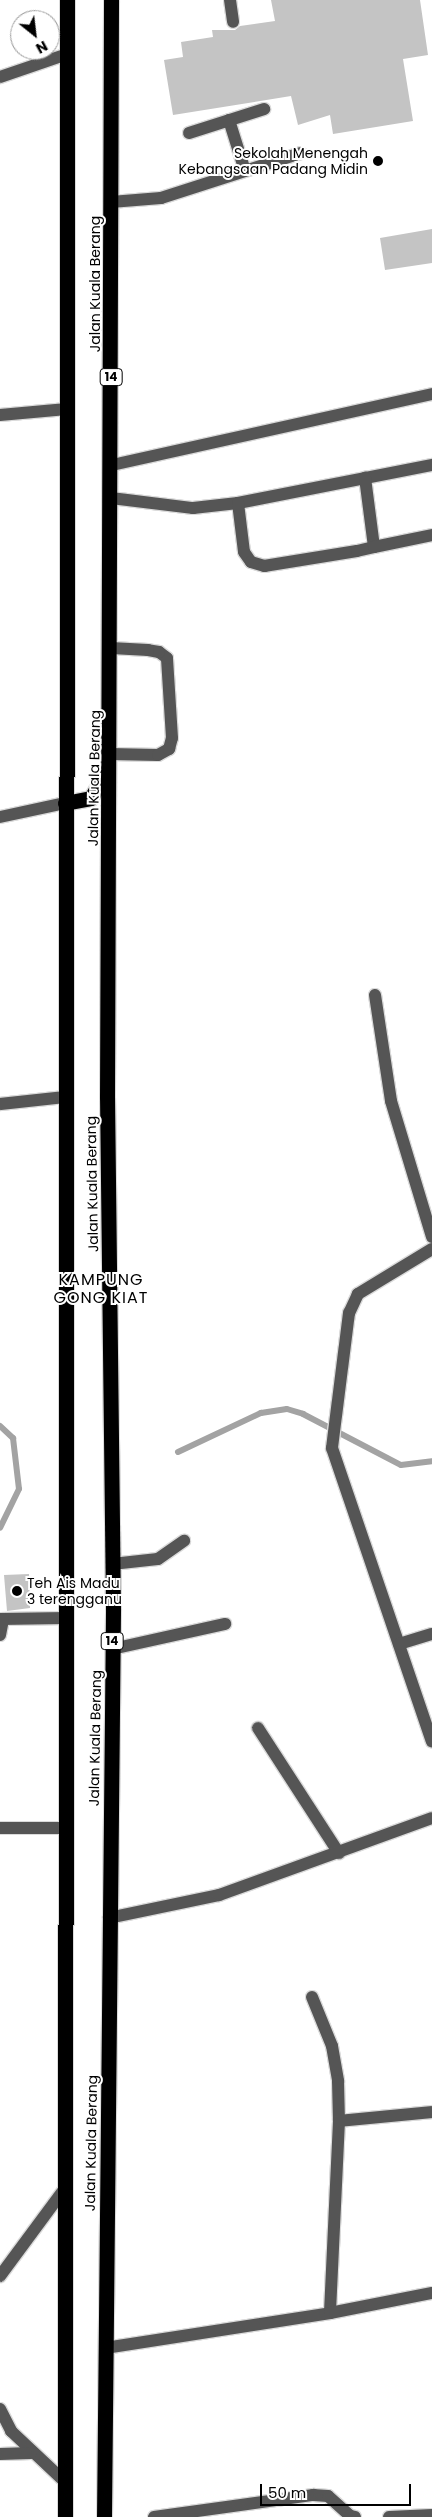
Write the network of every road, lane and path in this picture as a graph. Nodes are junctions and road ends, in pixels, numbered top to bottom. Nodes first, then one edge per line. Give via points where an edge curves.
1 (67, 0) edge
2 (111, 0) edge
3 (230, 0) edge
4 (233, 22) dead end
5 (67, 54) junction
6 (0, 77) edge
7 (264, 109) dead end
8 (229, 120) junction
9 (189, 133) dead end
10 (301, 153) dead end
11 (245, 172) junction
12 (111, 202) junction
13 (432, 394) edge
14 (68, 409) junction
15 (0, 415) edge
16 (112, 465) junction
17 (432, 465) edge
18 (365, 478) junction
19 (111, 498) junction
20 (238, 503) junction
21 (432, 535) edge
22 (374, 547) junction
23 (111, 648) junction
24 (110, 759) junction
25 (65, 803) junction
26 (0, 817) edge
27 (375, 995) dead end
28 (64, 1097) junction
29 (0, 1104) edge
30 (432, 1237) edge
31 (432, 1249) edge
32 (184, 1542) dead end
33 (112, 1564) junction
34 (66, 1618) junction
35 (2, 1619) edge
36 (225, 1624) dead end
37 (432, 1634) edge
38 (0, 1635) edge
39 (399, 1644) junction
40 (112, 1649) junction
41 (258, 1728) dead end
42 (432, 1741) edge
43 (432, 1818) edge
44 (0, 1828) edge
45 (66, 1828) junction
46 (339, 1853) junction
47 (109, 1918) junction
48 (312, 1997) dead end
49 (432, 2112) edge
50 (339, 2121) junction
51 (63, 2191) junction
52 (0, 2276) edge
53 (432, 2293) edge
54 (330, 2313) junction
55 (105, 2348) junction
56 (0, 2409) edge
57 (31, 2453) junction
58 (0, 2454) edge
59 (63, 2480) junction
60 (432, 2515) edge
61 (65, 2517) edge
62 (104, 2517) edge
63 (154, 2517) edge
64 (351, 2517) edge
65 (389, 2517) edge

1 - 5 highway, Jalan Kuala Berang
2 - 12 highway, Jalan Kuala Berang / 14
3 - 4 street
5 - 6 street
5 - 14 highway, Jalan Kuala Berang
7 - 8 street
8 - 9 street
8 - 11 street
10 - 11 street
11 - 12 street via 161,198
12 - 16 highway, Jalan Kuala Berang / 14
13 - 16 street
14 - 15 street
14 - 25 highway, Jalan Kuala Berang
16 - 19 highway, Jalan Kuala Berang / 14
17 - 18 street
18 - 20 street
18 - 22 street
19 - 20 street via 193,508
19 - 23 highway, Jalan Kuala Berang / 14
20 - 22 street via 244,552 251,562 264,566
21 - 22 street
23 - 24 highway, Jalan Kuala Berang / 14
23 - 24 street via 159,652 166,658 172,738 169,749 158,755
24 - 25 highway via 91,798
24 - 33 highway, Jalan Kuala Berang / 14 via 107,1097
25 - 26 street
25 - 28 highway, Jalan Kuala Berang
27 - 30 street via 391,1101
28 - 29 street
28 - 34 highway, Jalan Kuala Berang
31 - 39 street via 358,1294 349,1313 332,1448
32 - 33 street via 158,1559
33 - 40 highway, Jalan Kuala Berang / 14
34 - 35 street
34 - 45 highway, Jalan Kuala Berang
35 - 38 street
36 - 40 street
37 - 39 street
39 - 42 street
40 - 47 highway, Jalan Kuala Berang / 14
41 - 46 street
43 - 46 street
44 - 45 street
45 - 51 highway, Jalan Kuala Berang
46 - 47 street via 219,1895
47 - 55 highway, Jalan Kuala Berang / 14
48 - 50 street via 332,2046
49 - 50 street
50 - 54 street
51 - 52 street
51 - 59 highway, Jalan Kuala Berang
53 - 54 street
54 - 55 street
55 - 62 highway, Jalan Kuala Berang / 14
56 - 57 street via 11,2431
57 - 58 street
57 - 59 street
59 - 61 highway, Jalan Kuala Berang
60 - 65 street
63 - 64 street via 313,2495 334,2500

